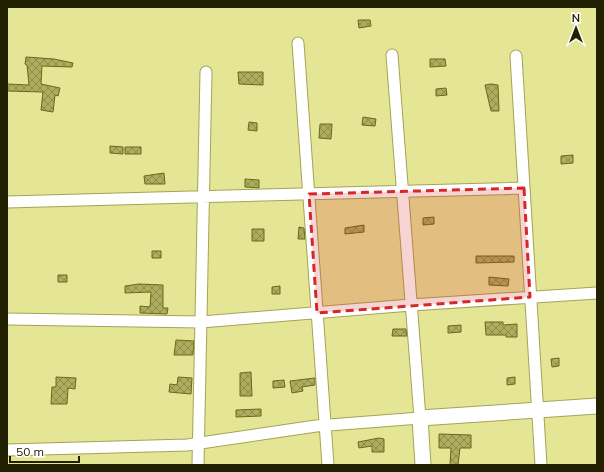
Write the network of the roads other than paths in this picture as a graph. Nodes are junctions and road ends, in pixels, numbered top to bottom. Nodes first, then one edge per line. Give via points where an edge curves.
1 (298, 43) dead end
2 (392, 55) dead end
3 (516, 56) dead end
4 (206, 72) dead end
5 (524, 188) junction
6 (402, 192) junction
7 (309, 194) junction
8 (203, 197) junction
9 (7, 202) edge
10 (597, 293) edge
11 (530, 297) junction
12 (411, 305) junction
13 (317, 313) junction
14 (7, 319) edge
15 (201, 322) junction
16 (597, 406) edge
17 (537, 410) junction
18 (420, 418) junction
19 (325, 425) junction
20 (199, 443) junction
21 (7, 450) edge
22 (198, 465) edge
23 (328, 465) edge
24 (423, 465) edge
25 (541, 465) edge

1 - 7 street
2 - 6 street
3 - 5 street
4 - 8 street
5 - 6 street
5 - 11 street
6 - 7 street
6 - 12 street
7 - 8 street
7 - 13 street
8 - 9 street
8 - 15 street
10 - 11 street
11 - 12 street
11 - 17 street
12 - 13 street
12 - 18 street
13 - 15 street
13 - 19 street
14 - 15 street
15 - 20 street
16 - 17 street
17 - 18 street
17 - 25 street
18 - 19 street
18 - 24 street
19 - 20 street
19 - 23 street
20 - 21 street
20 - 22 street

